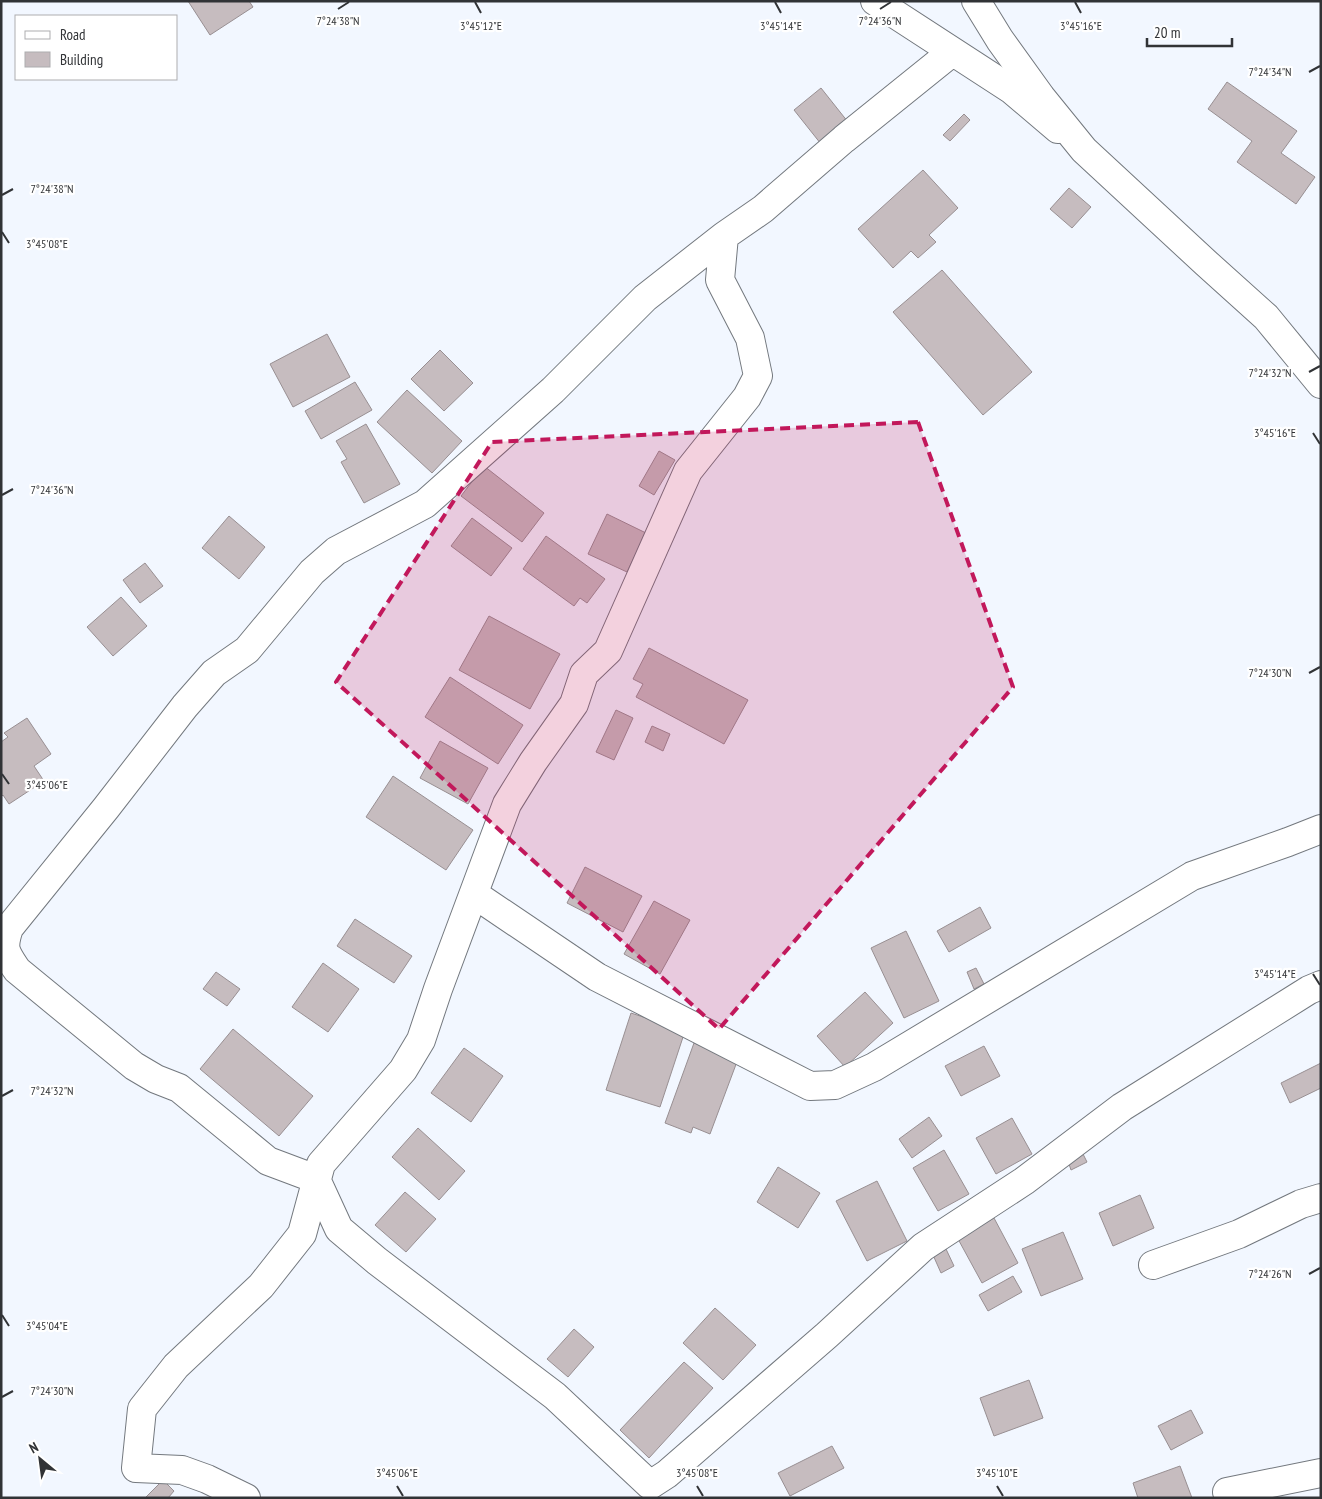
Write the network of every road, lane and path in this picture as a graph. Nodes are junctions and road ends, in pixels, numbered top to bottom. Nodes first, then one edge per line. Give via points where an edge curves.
1 (875, 1) edge
2 (976, 1) edge
3 (952, 52) junction
4 (1084, 150) junction
5 (724, 236) junction
6 (1321, 384) edge
7 (1321, 829) edge
8 (474, 894) junction
9 (1321, 985) edge
10 (316, 1179) junction
11 (1321, 1198) edge
12 (1153, 1265) dead end
13 (1321, 1473) edge
14 (1288, 1489) edge
15 (653, 1491) edge
16 (1227, 1492) dead end
17 (246, 1498) edge

1 - 3 street
2 - 4 street via 1040,97
3 - 4 street via 1012,90
3 - 5 street via 763,209
4 - 6 street via 1266,317
5 - 8 street via 720,280 750,338 758,376 747,397 688,471 608,651 584,674 574,704 507,804
5 - 10 street via 645,298 553,390 425,504 336,551 312,572 247,650 214,673 185,706 9,928 5,952 17,970 99,1039 134,1066 179,1088 268,1160
7 - 8 street via 1192,876 874,1067 835,1084 810,1086 597,977
8 - 10 street via 421,1040 402,1070 321,1164
9 - 15 street via 1122,1107 1024,1181 923,1247 667,1474
10 - 15 street via 339,1229 555,1396 624,1459
10 - 17 street via 302,1234 261,1286 176,1366 142,1409 136,1468 182,1470
11 - 12 street via 1301,1204 1239,1234
13 - 14 street
14 - 16 street

